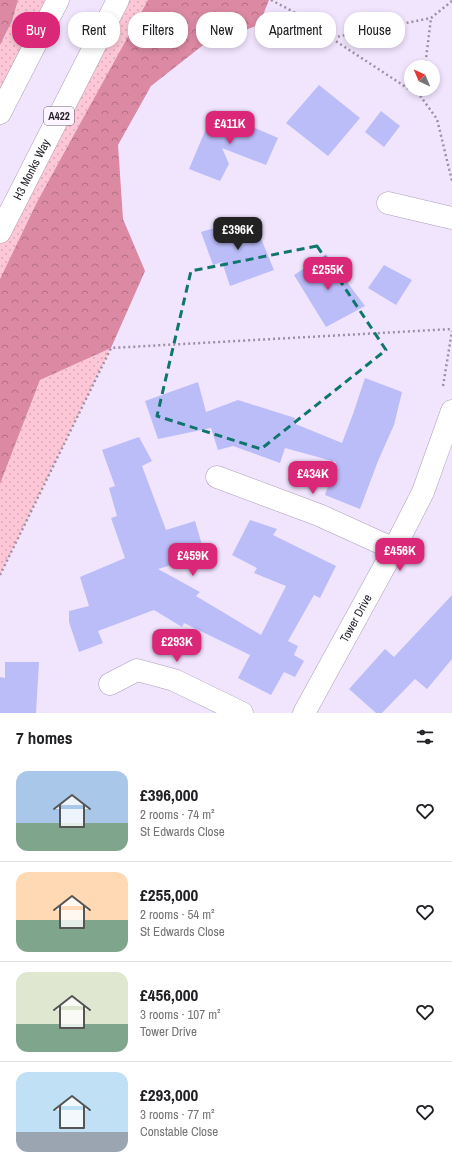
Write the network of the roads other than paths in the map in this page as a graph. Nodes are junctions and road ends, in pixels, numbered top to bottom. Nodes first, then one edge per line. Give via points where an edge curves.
1 (58, 0) edge
2 (118, 0) edge
3 (0, 113) edge
4 (388, 203) dead end
5 (452, 218) edge
6 (0, 232) edge
7 (452, 412) edge
8 (217, 477) dead end
9 (394, 548) junction
10 (110, 684) dead end
11 (242, 713) edge
12 (304, 713) edge

1 - 3 street
2 - 6 street, H3 Monks Way / A422
4 - 5 street
7 - 9 street, Tower Drive via 423,492
8 - 9 street via 319,515
9 - 12 street, Tower Drive
10 - 11 street via 137,670 174,680

